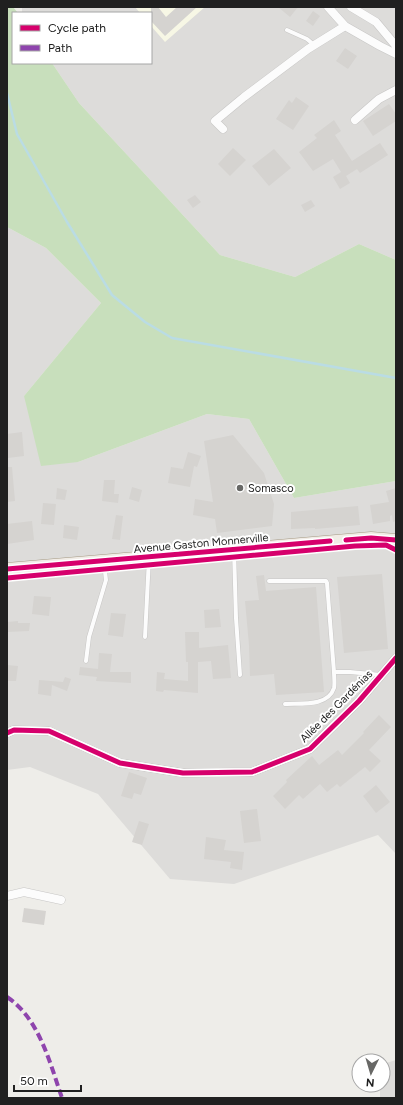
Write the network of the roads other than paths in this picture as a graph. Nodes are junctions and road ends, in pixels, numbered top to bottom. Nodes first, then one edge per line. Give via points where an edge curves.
1 (328, 7) edge
2 (351, 7) edge
3 (345, 26) junction
4 (287, 30) dead end
5 (314, 45) junction
6 (396, 46) edge
7 (396, 54) edge
8 (396, 90) edge
9 (355, 120) dead end
10 (224, 130) dead end
11 (396, 540) edge
12 (234, 550) junction
13 (148, 557) junction
14 (104, 561) junction
15 (7, 569) edge
16 (269, 581) dead end
17 (145, 637) dead end
18 (396, 658) edge
19 (86, 661) dead end
20 (334, 672) junction
21 (240, 675) dead end
22 (382, 675) junction
23 (285, 704) dead end
24 (7, 733) edge
25 (7, 896) edge
26 (60, 900) dead end

1 - 3 street
2 - 6 street via 376,22
3 - 5 street
3 - 7 street
4 - 5 lane
5 - 10 street via 215,121
8 - 9 street via 379,99
11 - 12 main road, Avenue Gaston Monnerville via 371,538
12 - 13 main road, Avenue Gaston Monnerville
12 - 21 lane
13 - 14 main road, Avenue Gaston Monnerville
13 - 17 lane
14 - 15 main road, Avenue Gaston Monnerville
14 - 19 lane via 106,580 89,637
16 - 20 lane via 326,580
18 - 22 street, Allée des Gardénias
20 - 22 lane
20 - 23 lane via 334,688 326,699 318,702
22 - 24 street, Allée des Gardénias via 310,749 252,772 183,773 120,763 49,731 14,730
25 - 26 street via 24,892

